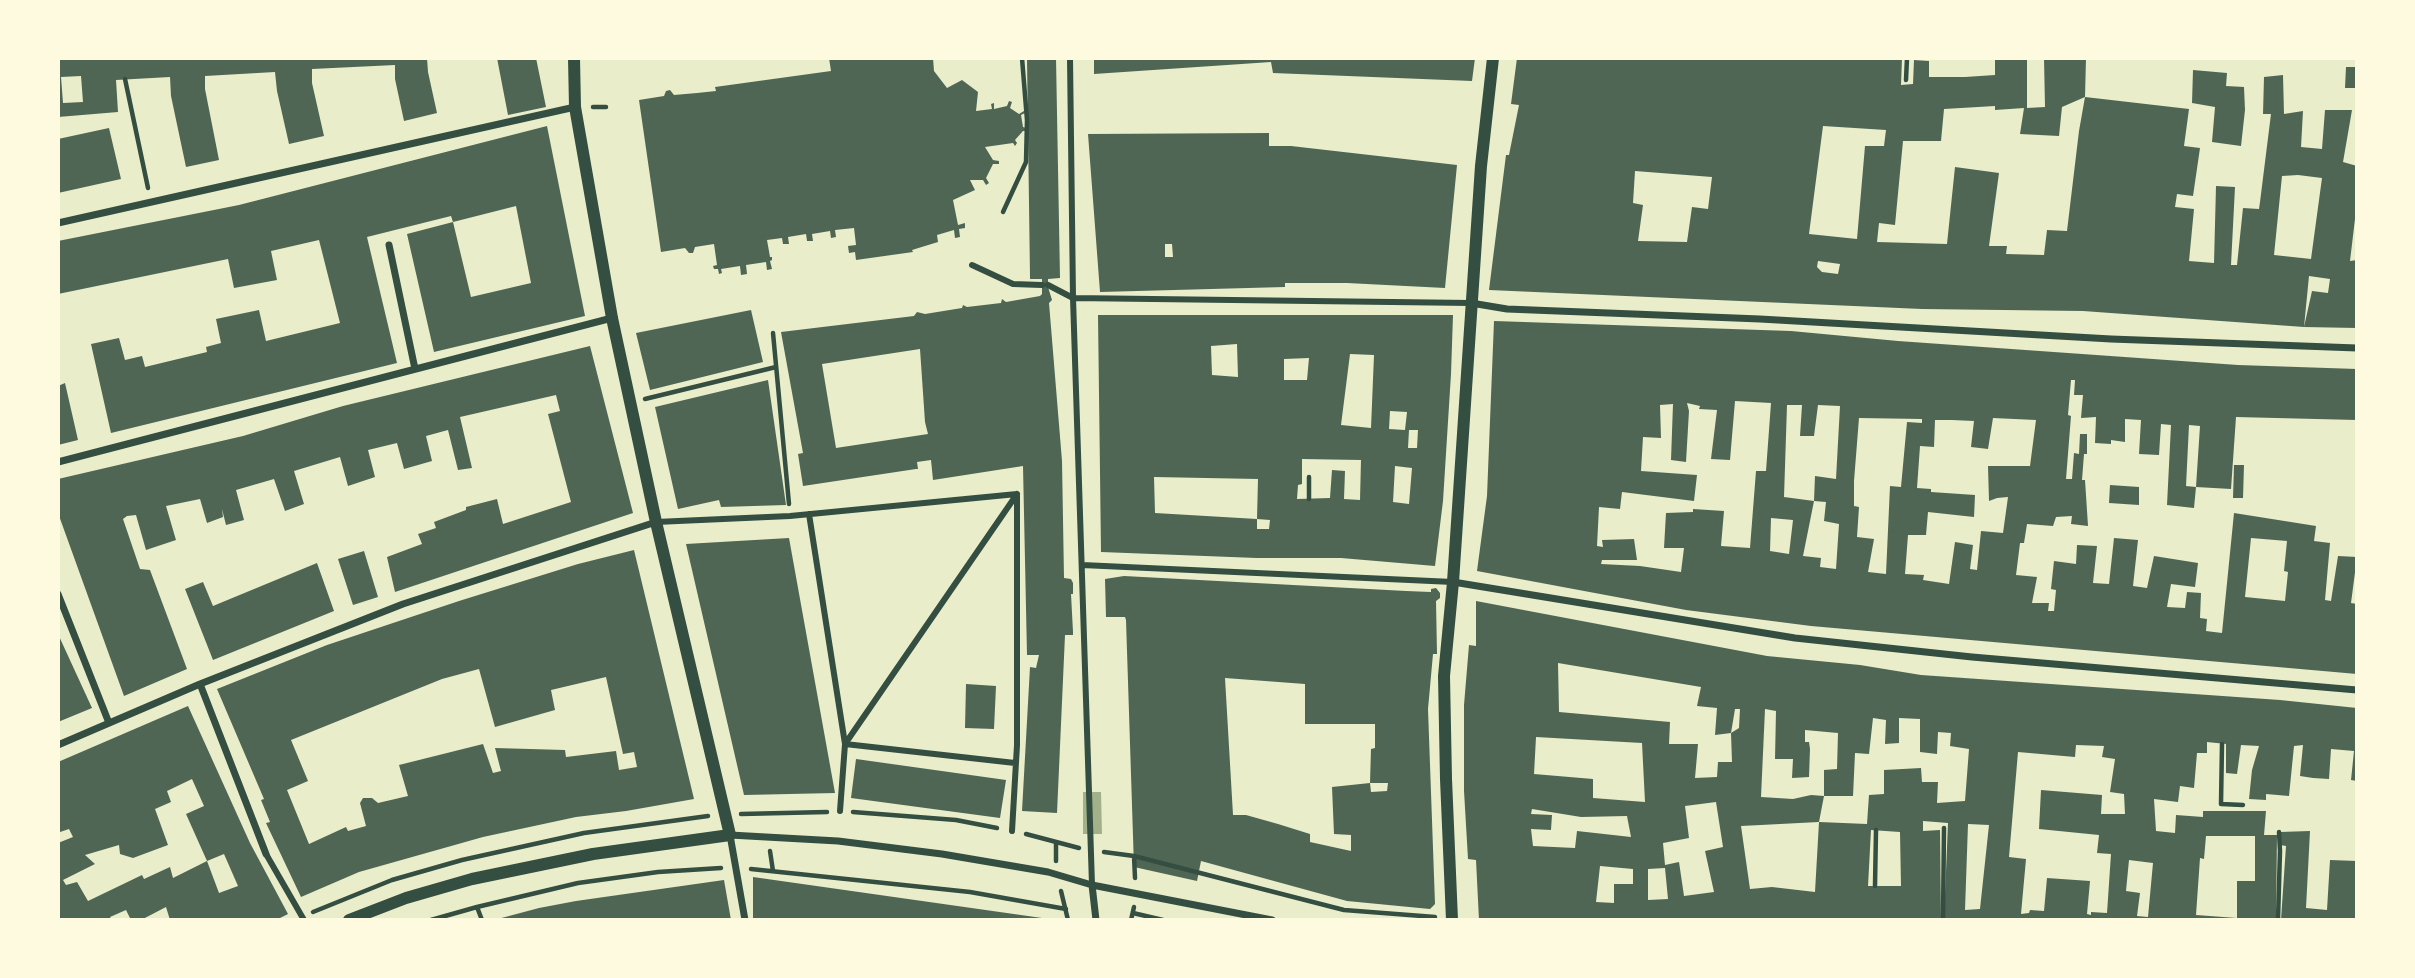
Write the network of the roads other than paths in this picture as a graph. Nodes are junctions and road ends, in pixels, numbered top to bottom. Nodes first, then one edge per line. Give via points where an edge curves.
1 (574, 58) edge
2 (1070, 58) edge
3 (1493, 58) edge
4 (575, 107) junction
5 (58, 223) edge
6 (389, 245) dead end
7 (972, 265) dead end
8 (1073, 298) junction
9 (1471, 303) junction
10 (612, 318) junction
11 (2357, 348) edge
12 (415, 369) junction
13 (58, 462) edge
14 (1017, 494) junction
15 (809, 514) junction
16 (656, 522) junction
17 (1082, 565) junction
18 (1453, 582) junction
19 (58, 594) edge
20 (200, 684) junction
21 (2357, 690) edge
22 (108, 723) junction
23 (845, 744) junction
24 (58, 745) edge
25 (1016, 763) junction
26 (841, 811) road end
27 (1012, 831) road end
28 (730, 835) junction
29 (266, 853) joint
30 (1093, 886) junction
31 (1452, 919) edge
32 (304, 920) edge
33 (349, 920) edge
34 (745, 920) edge
35 (1097, 920) edge
36 (1272, 920) edge

1 - 4 street
2 - 8 street
3 - 9 street
4 - 5 street
4 - 10 street
6 - 12 street
7 - 8 street via 1013,284 1045,285
8 - 9 street
8 - 17 street
9 - 11 street via 1521,310
9 - 18 street
10 - 12 street
10 - 16 street
12 - 13 street
14 - 15 street
14 - 23 street
14 - 25 street
15 - 16 street
15 - 23 street
16 - 20 street via 403,604
16 - 28 street
17 - 18 street
17 - 30 street
18 - 21 street via 1796,638
18 - 31 street via 1444,676
19 - 22 street
20 - 22 street
20 - 29 street
22 - 24 street
23 - 25 street
23 - 26 street
25 - 27 street
28 - 30 street via 838,841 942,854 1048,872
28 - 33 street via 593,853 472,878
28 - 34 street
29 - 32 street
30 - 35 street
30 - 36 street

